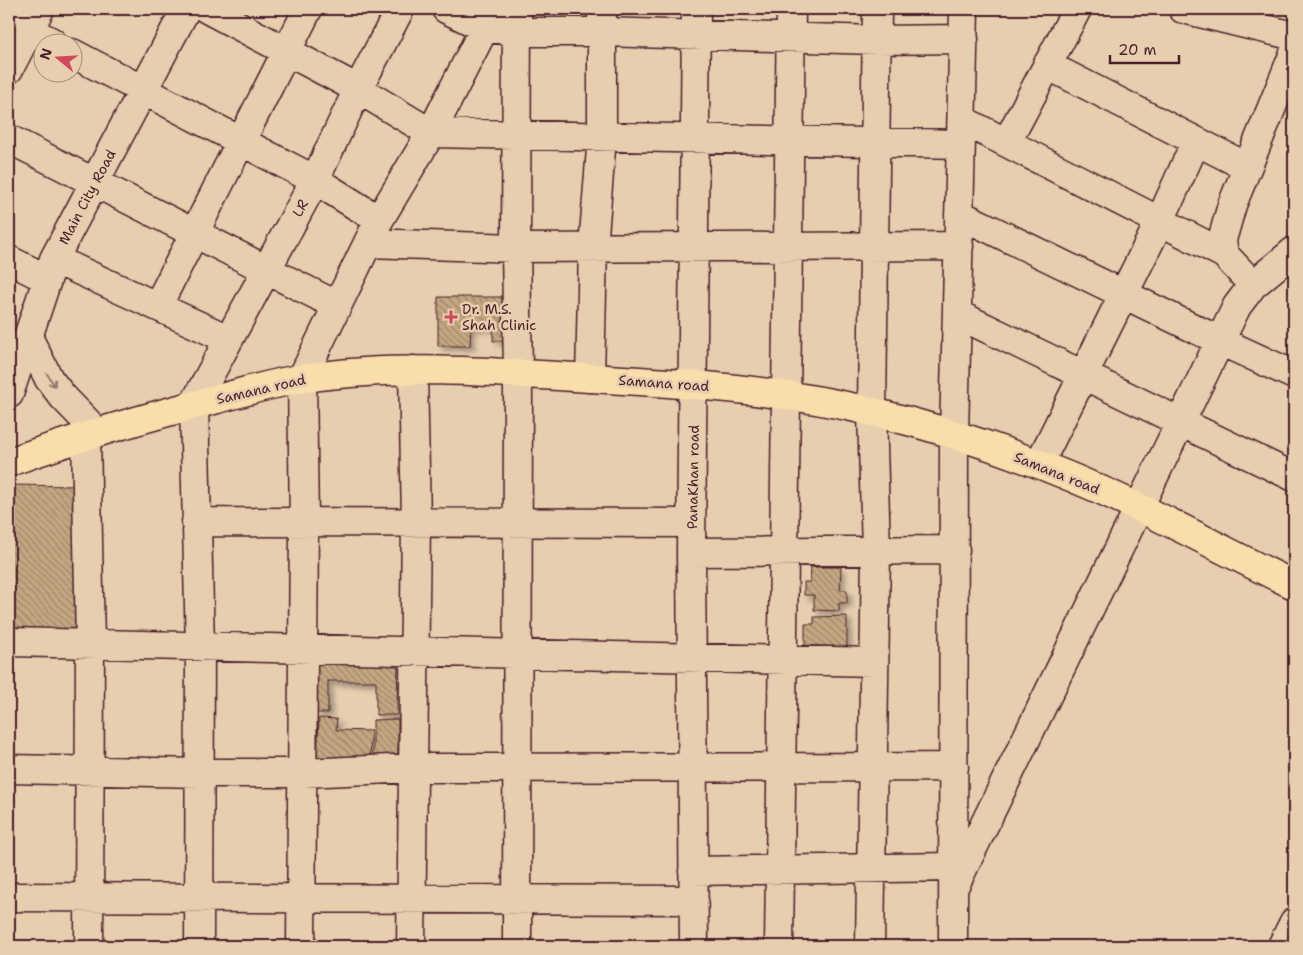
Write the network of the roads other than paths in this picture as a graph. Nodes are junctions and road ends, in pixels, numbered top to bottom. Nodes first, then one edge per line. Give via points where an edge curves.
1 (186, 9) edge
2 (207, 9) edge
3 (308, 9) edge
4 (400, 9) edge
5 (446, 9) edge
6 (696, 9) edge
7 (791, 9) edge
8 (877, 9) edge
9 (964, 9) edge
10 (1077, 9) edge
11 (1188, 9) edge
12 (489, 18) edge
13 (1268, 19) edge
14 (26, 20) edge
15 (602, 20) edge
16 (517, 21) edge
17 (40, 32) edge
18 (696, 36) junction
19 (1294, 36) edge
20 (790, 37) junction
21 (964, 39) junction
22 (877, 40) junction
23 (286, 51) junction
24 (1294, 53) edge
25 (82, 58) edge
26 (1047, 66) junction
27 (9, 69) edge
28 (358, 88) junction
29 (144, 89) junction
30 (962, 132) junction
31 (431, 133) junction
32 (517, 136) junction
33 (602, 137) junction
34 (9, 139) edge
35 (694, 139) junction
36 (788, 140) junction
37 (241, 141) junction
38 (1196, 141) junction
39 (876, 142) junction
40 (1007, 142) junction
41 (1247, 167) junction
42 (314, 180) junction
43 (95, 181) junction
44 (959, 214) junction
45 (1160, 222) junction
46 (373, 231) junction
47 (194, 233) junction
48 (789, 246) junction
49 (959, 246) junction
50 (593, 247) junction
51 (875, 247) junction
52 (516, 248) junction
53 (693, 249) junction
54 (1224, 254) junction
55 (1291, 257) edge
56 (9, 260) edge
57 (50, 269) junction
58 (267, 271) junction
59 (1253, 286) junction
60 (1124, 294) junction
61 (158, 305) junction
62 (336, 305) junction
63 (957, 314) junction
64 (28, 337) junction
65 (228, 339) junction
66 (1220, 341) junction
67 (413, 370) junction
68 (518, 373) junction
69 (1294, 375) edge
70 (1084, 376) junction
71 (302, 378) junction
72 (590, 378) junction
73 (694, 384) junction
74 (9, 394) edge
75 (787, 396) junction
76 (194, 404) junction
77 (872, 411) junction
78 (1181, 422) junction
79 (92, 434) junction
80 (954, 435) junction
81 (9, 462) edge
82 (1039, 464) junction
83 (1294, 477) edge
84 (1138, 506) junction
85 (416, 521) junction
86 (516, 521) junction
87 (196, 522) junction
88 (304, 522) junction
89 (692, 523) junction
90 (876, 550) junction
91 (955, 550) junction
92 (784, 551) junction
93 (691, 552) junction
94 (1294, 586) edge
95 (9, 642) edge
96 (90, 644) junction
97 (200, 648) junction
98 (303, 650) junction
99 (415, 652) junction
100 (516, 654) junction
101 (692, 658) junction
102 (783, 660) junction
103 (874, 662) junction
104 (692, 767) junction
105 (781, 767) junction
106 (873, 767) junction
107 (954, 767) junction
108 (413, 768) junction
109 (517, 768) junction
110 (9, 769) edge
111 (90, 771) junction
112 (200, 773) junction
113 (303, 773) junction
114 (871, 868) junction
115 (780, 870) junction
116 (693, 871) junction
117 (954, 878) junction
118 (9, 897) edge
119 (89, 898) junction
120 (302, 898) junction
121 (412, 898) junction
122 (200, 899) junction
123 (516, 899) junction
124 (694, 900) junction
125 (1294, 922) edge
126 (89, 946) edge
127 (199, 946) edge
128 (301, 946) edge
129 (411, 946) edge
130 (516, 946) edge
131 (694, 946) edge
132 (779, 946) edge
133 (870, 946) edge
134 (954, 946) edge
135 (1282, 946) edge

1 - 29 street, Main City Road
2 - 23 street
3 - 23 street
4 - 28 street, LR
5 - 12 street
6 - 18 street, PanaKhan road
7 - 20 street
8 - 22 street
9 - 21 street
10 - 26 street
11 - 13 street
12 - 16 street
12 - 31 street
13 - 19 street
14 - 17 street
14 - 27 street
15 - 16 street
15 - 18 street
15 - 33 street
16 - 32 street
18 - 20 street
18 - 35 street, PanaKhan road
20 - 22 street
20 - 36 street
21 - 22 street
21 - 30 street
22 - 39 street
23 - 28 street
23 - 37 street
24 - 41 street
25 - 29 street
26 - 38 street
26 - 40 street
28 - 31 street
28 - 42 street, LR
29 - 37 street
29 - 43 street, Main City Road
30 - 39 street
30 - 40 street
30 - 44 street
31 - 32 street
31 - 46 street
32 - 33 street
32 - 52 street
33 - 35 street
33 - 50 street
34 - 43 street
35 - 36 street
35 - 53 street, PanaKhan road
36 - 39 street
36 - 48 street
37 - 42 street
37 - 47 street
38 - 41 street
38 - 45 street
39 - 51 street
40 - 45 street
41 - 54 street via 1225,222
42 - 46 street
42 - 58 street, LR
43 - 47 street
43 - 57 street, Main City Road
44 - 49 street
44 - 60 street
45 - 54 street
45 - 60 street
46 - 52 street
46 - 62 street
47 - 58 street
47 - 61 street
48 - 51 street
48 - 53 street
48 - 75 street
49 - 51 street
49 - 63 street
50 - 52 street
50 - 53 street
50 - 72 street
51 - 77 street
52 - 68 street
53 - 73 street, PanaKhan road
54 - 59 street
55 - 59 street
56 - 57 street
57 - 61 street
57 - 64 street, Main City Road
58 - 62 street
58 - 65 street, LR
59 - 66 street via 1237,306
60 - 66 street
60 - 70 street
61 - 65 street
62 - 71 street
63 - 70 street
63 - 80 street
64 - 74 street, Main City Road
64 -> 79 street via 50,379
65 - 76 street, LR
66 - 69 street
66 - 78 street
67 - 68 main road, Samana road
67 - 71 main road, Samana road
67 - 85 street
68 - 72 main road, Samana road
68 - 86 street
70 - 78 street
70 - 82 street
71 - 76 main road, Samana road
71 - 88 street
72 - 73 main road, Samana road
73 - 75 main road, Samana road
73 - 89 street, PanaKhan road
75 - 77 main road, Samana road
75 - 92 street
76 - 79 main road, Samana road
76 - 87 street
77 - 80 main road, Samana road
77 - 90 street
78 - 83 street
78 - 84 street
79 - 81 main road, Samana road
79 - 96 street
80 - 82 main road, Samana road
80 - 91 street
82 - 84 main road, Samana road
84 - 94 main road, Samana road
84 - 117 street
85 - 86 street
85 - 88 street
85 - 99 street
86 - 89 street
86 - 100 street
87 - 88 street
87 - 97 street
88 - 98 street
89 - 93 street, PanaKhan road
90 - 91 street
90 - 92 street
90 - 103 street
91 - 107 street
92 - 93 street
92 - 102 street
93 - 101 street, PanaKhan road
95 - 96 street
96 - 97 street
96 - 111 street
97 - 98 street
97 - 112 street
98 - 99 street
98 - 113 street
99 - 100 street
99 - 108 street
100 - 101 street
100 - 109 street
101 - 102 street
101 - 104 street, PanaKhan road
102 - 103 street
102 - 105 street
103 - 106 street
104 - 105 street
104 - 109 street
104 - 116 street, PanaKhan road
105 - 106 street
105 - 115 street
106 - 107 street
106 - 114 street
107 - 117 street
108 - 109 street
108 - 113 street
108 - 121 street
109 - 123 street
110 - 111 street
111 - 112 street
111 - 119 street
112 - 113 street
112 - 122 street
113 - 120 street
114 - 115 street
114 - 117 street
114 - 133 street
115 - 116 street
115 - 132 street
116 - 124 street, PanaKhan road
117 - 134 street
118 - 119 street
119 - 122 street
119 - 126 street
120 - 121 street
120 - 122 street
120 - 128 street
121 - 123 street
121 - 129 street
122 - 127 street
123 - 124 street
123 - 130 street
124 - 131 street, PanaKhan road
125 - 135 street

